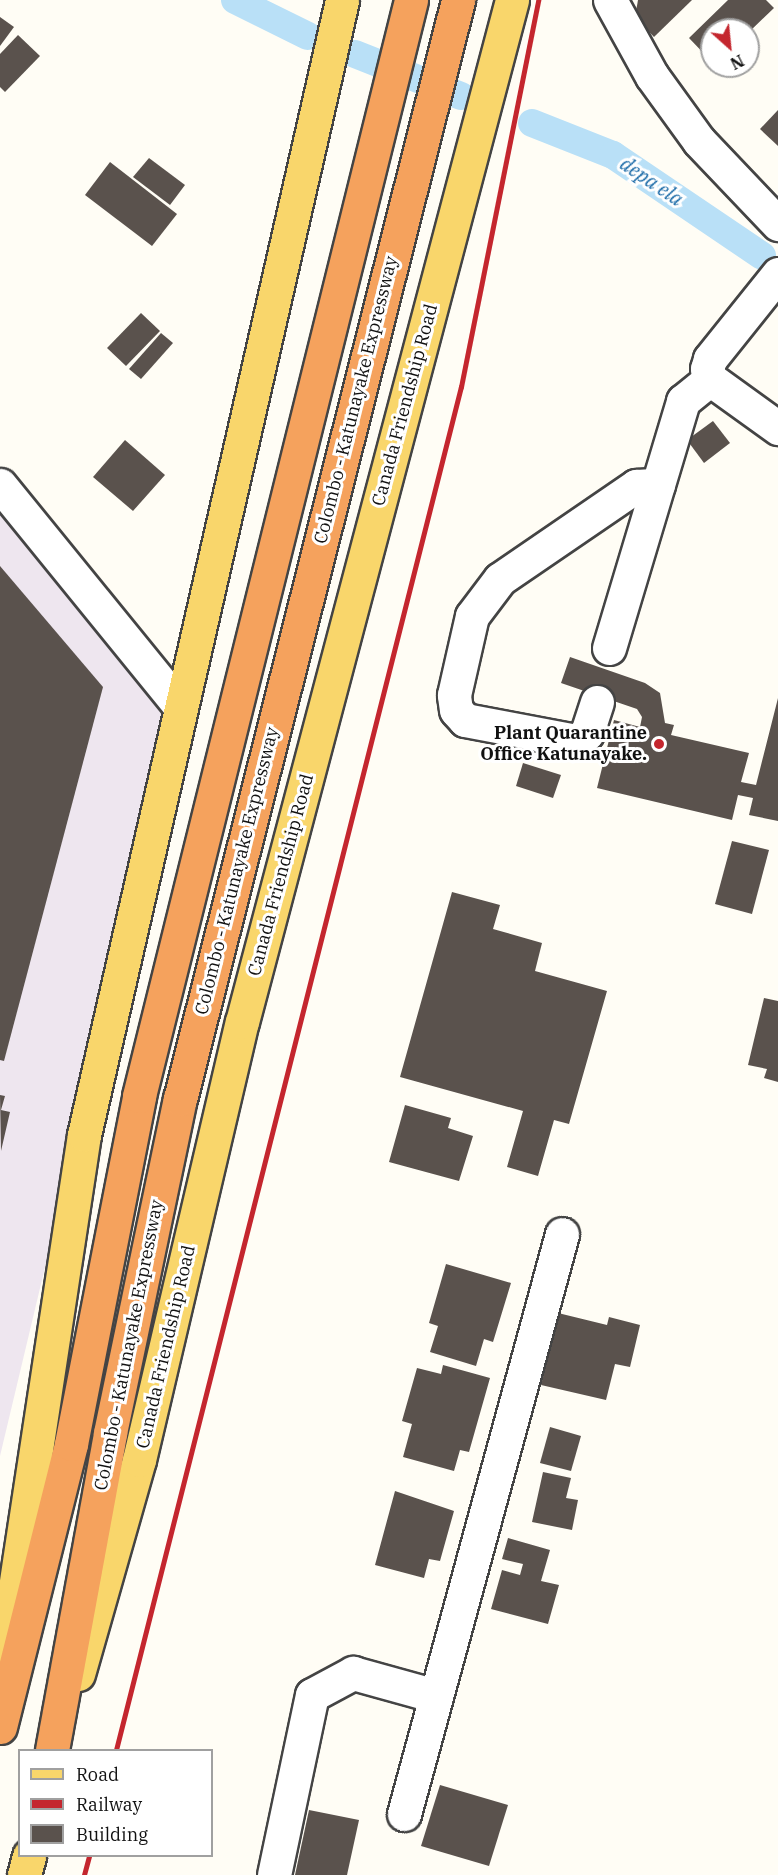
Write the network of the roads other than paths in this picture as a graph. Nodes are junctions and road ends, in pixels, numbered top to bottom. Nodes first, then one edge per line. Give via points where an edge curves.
1 (342, 0) edge
2 (411, 0) edge
3 (458, 0) edge
4 (512, 0) edge
5 (610, 0) edge
6 (778, 224) edge
7 (778, 273) edge
8 (710, 379) junction
9 (778, 428) edge
10 (0, 485) edge
11 (658, 485) junction
12 (609, 648) dead end
13 (597, 702) dead end
14 (179, 705) junction
15 (562, 1234) dead end
16 (0, 1688) edge
17 (436, 1696) junction
18 (0, 1727) edge
19 (54, 1749) edge
20 (54, 1749) edge
21 (404, 1814) dead end
22 (29, 1857) edge
23 (24, 1875) edge
24 (274, 1875) edge

1 - 14 main road
2 - 18 highway, Colombo - Katunayake Expressway via 139,1096 72,1444
3 - 19 highway, Colombo - Katunayake Expressway via 180,1099 110,1433
4 - 20 main road, Canada Friendship Road via 242,1022 139,1460
5 - 6 street via 652,76 699,141
7 - 8 street via 710,359
8 - 9 street
8 - 11 street via 683,400
10 - 14 street
11 - 12 street
11 - 13 street via 636,486 500,579 472,616 454,695 456,710 465,720 576,741 587,733
14 - 16 main road via 84,1135
15 - 17 street
17 - 21 street
17 - 24 street via 353,1673 312,1695
22 - 23 main road

